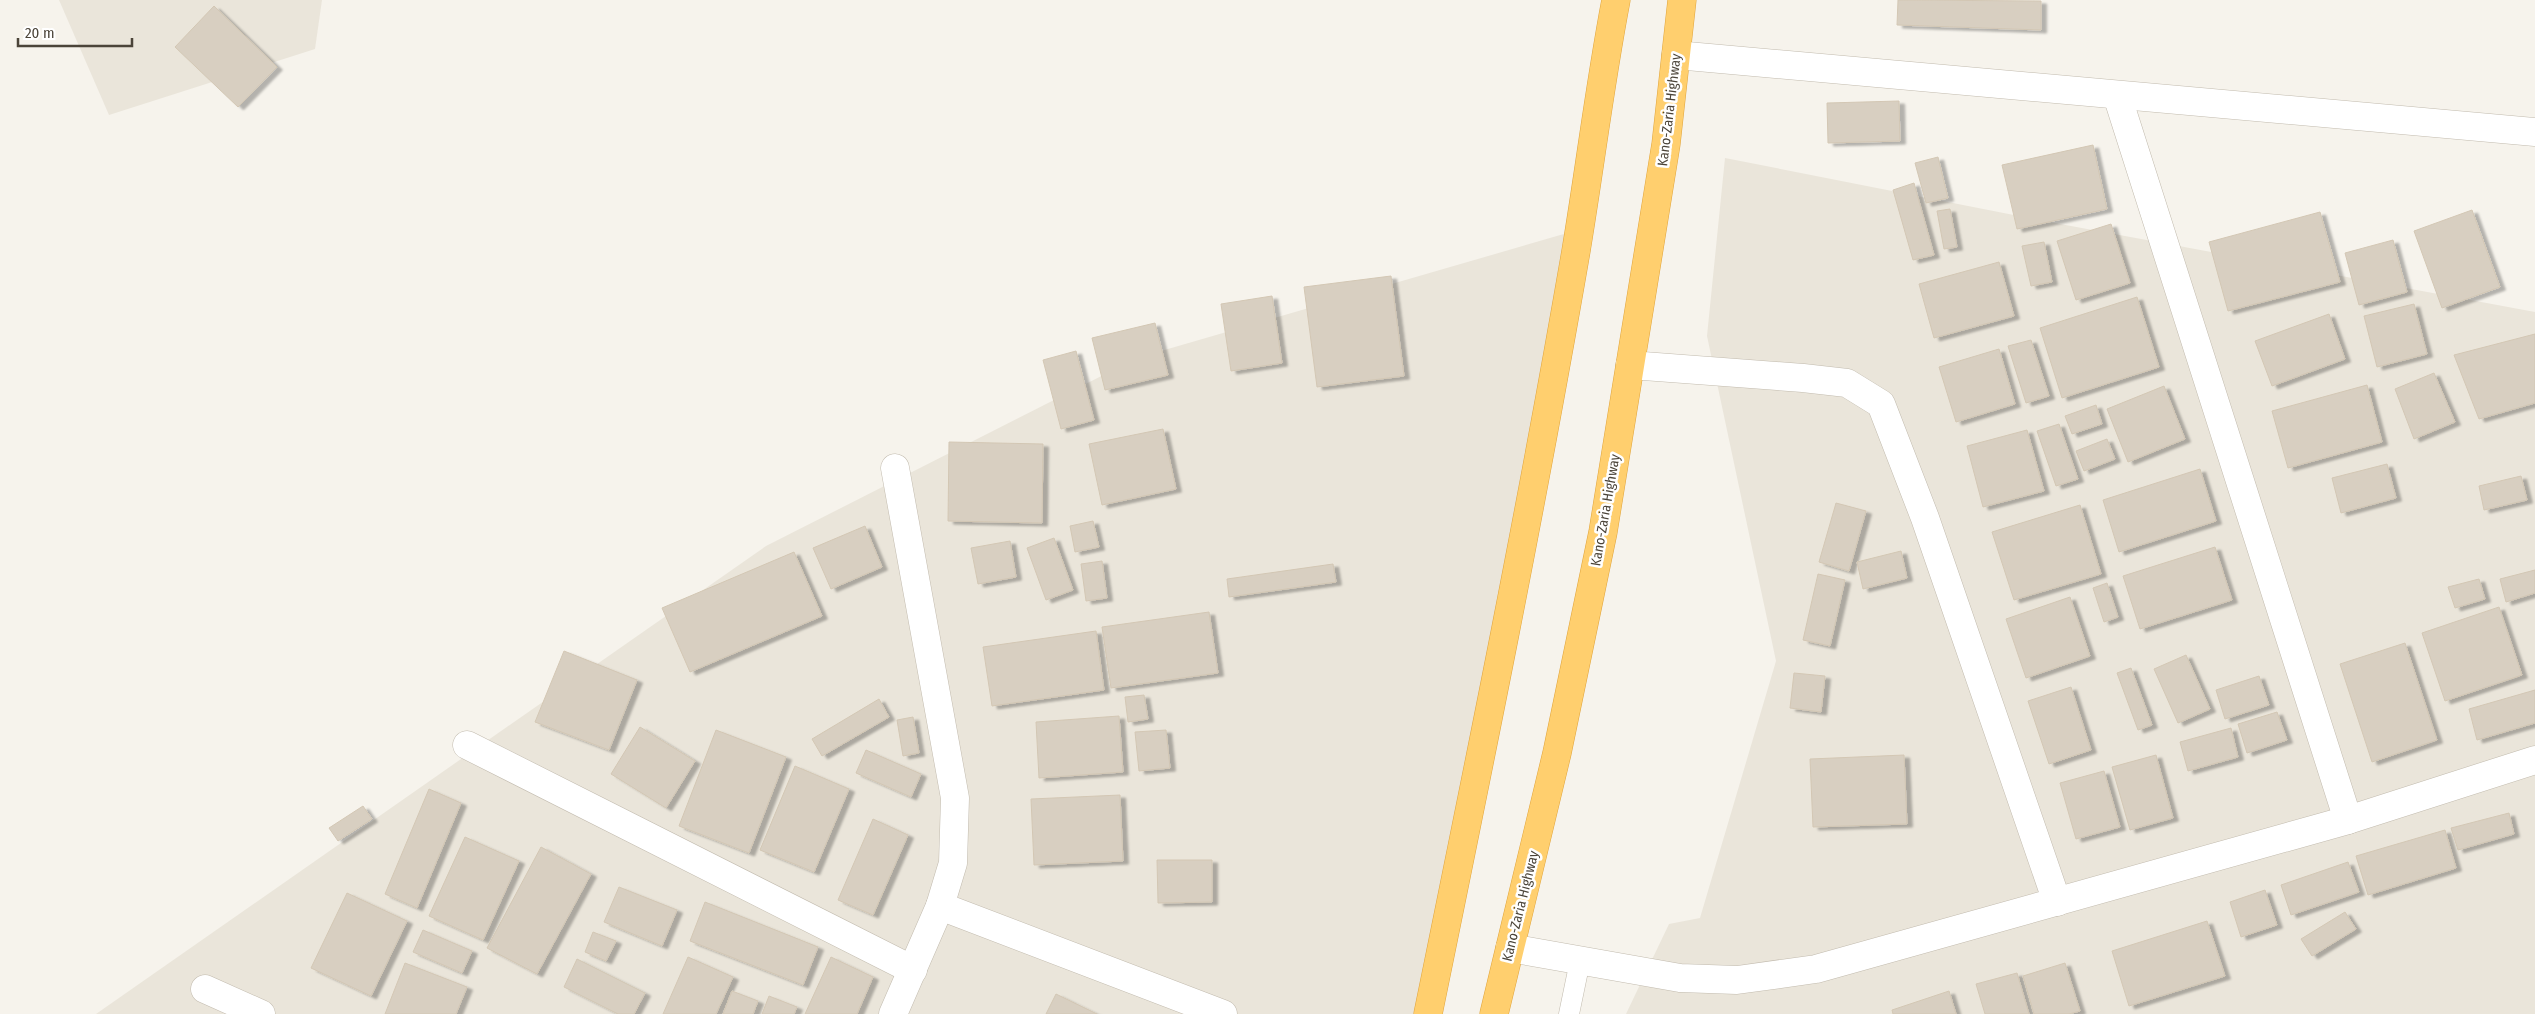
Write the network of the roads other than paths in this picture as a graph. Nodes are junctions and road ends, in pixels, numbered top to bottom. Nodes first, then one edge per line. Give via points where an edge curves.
1 (1616, 0) edge
2 (1682, 0) edge
3 (1676, 55) junction
4 (2117, 96) junction
5 (2535, 132) edge
6 (1630, 365) junction
7 (895, 468) dead end
8 (467, 745) dead end
9 (2535, 760) edge
10 (2348, 820) junction
11 (2057, 902) junction
12 (940, 906) junction
13 (1510, 948) junction
14 (1580, 961) junction
15 (913, 970) junction
16 (205, 989) dead end
17 (261, 1014) edge
18 (893, 1014) edge
19 (1223, 1014) edge
20 (1428, 1014) edge
21 (1494, 1014) edge
22 (1569, 1014) edge

1 - 20 highway via 1576,250
2 - 3 highway, Kano-Zaria Highway
3 - 4 street
3 - 6 highway, Kano-Zaria Highway via 1666,144
4 - 5 street
4 - 10 street
6 - 11 street via 1847,384 1881,404 1924,518
6 - 13 highway, Kano-Zaria Highway via 1603,532 1557,753
7 - 12 street via 955,798 954,863
8 - 15 street
9 - 10 street
10 - 11 street
11 - 14 street via 1816,969 1737,980 1680,978
12 - 15 street
12 - 19 street
13 - 14 street
13 - 21 highway, Kano-Zaria Highway
14 - 22 lane
15 - 18 street
16 - 17 street

